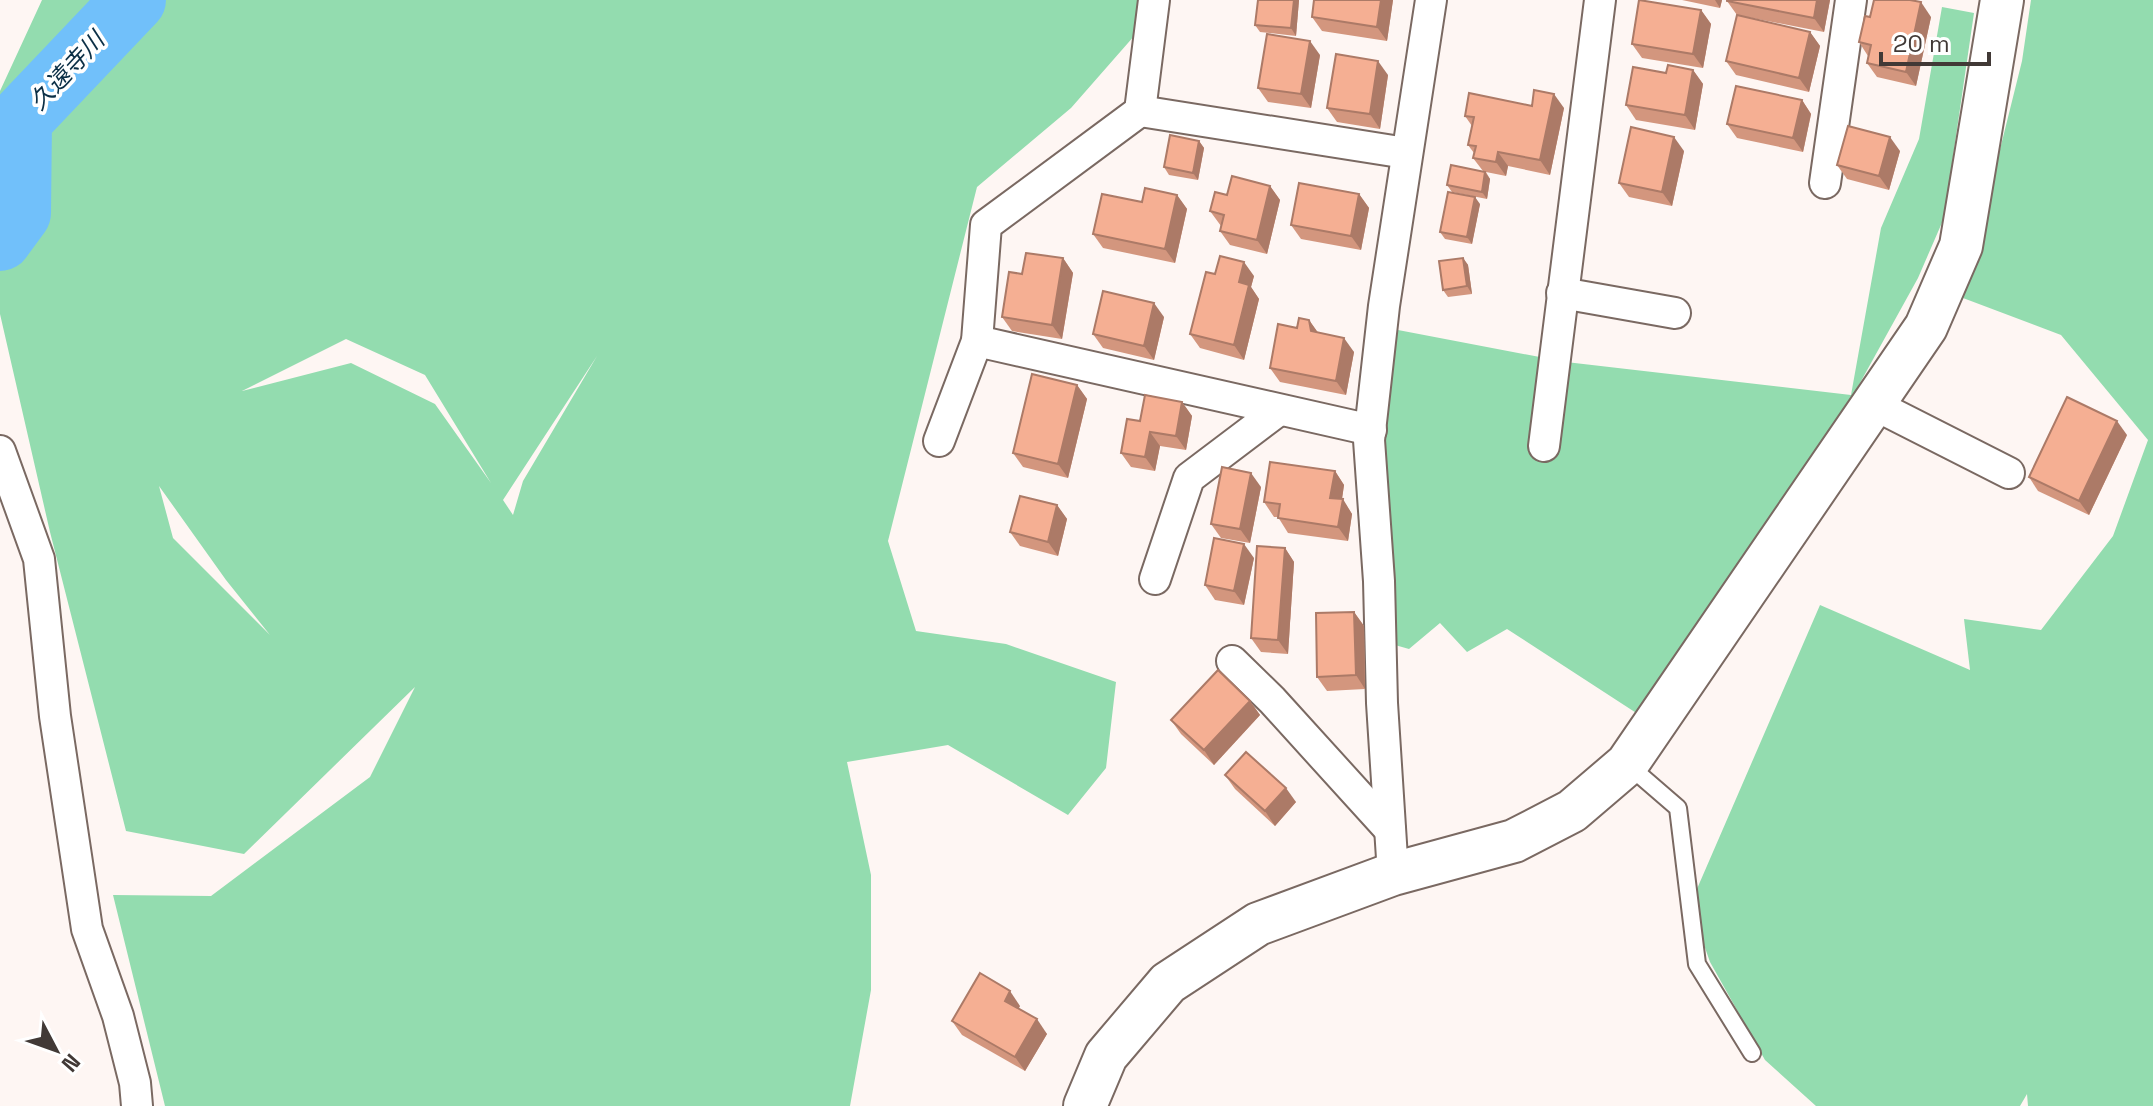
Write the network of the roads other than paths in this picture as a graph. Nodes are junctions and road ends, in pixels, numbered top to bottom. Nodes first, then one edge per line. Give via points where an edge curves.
1 (1154, 0) edge
2 (1431, 0) edge
3 (1600, 0) edge
4 (1851, 0) edge
5 (2002, 0) edge
6 (1140, 111) junction
7 (1406, 153) junction
8 (1825, 183) dead end
9 (1562, 293) junction
10 (1675, 313) dead end
11 (977, 341) junction
12 (1873, 404) junction
13 (1279, 410) junction
14 (1371, 430) junction
15 (939, 441) dead end
16 (1544, 446) dead end
17 (0, 451) edge
18 (2009, 473) dead end
19 (1155, 579) dead end
20 (1232, 661) dead end
21 (1627, 764) junction
22 (1390, 830) junction
23 (1393, 874) junction
24 (1752, 1053) dead end
25 (137, 1106) edge
26 (1085, 1106) edge

1 - 6 street
2 - 7 street
3 - 9 street
4 - 8 street
5 - 12 street via 1961,246 1926,327
6 - 7 street
6 - 11 street via 986,225
7 - 14 street
9 - 10 street
9 - 16 street
11 - 13 street
11 - 15 street
12 - 18 street
12 - 21 street
13 - 14 street
13 - 19 street via 1189,478
14 - 22 street
17 - 25 street via 39,559 55,716 87,929 118,1016
20 - 22 street
21 - 23 street via 1572,811 1514,841
21 - 24 lane via 1678,808 1697,964
22 - 23 street
23 - 26 street via 1258,924 1168,983 1106,1056

